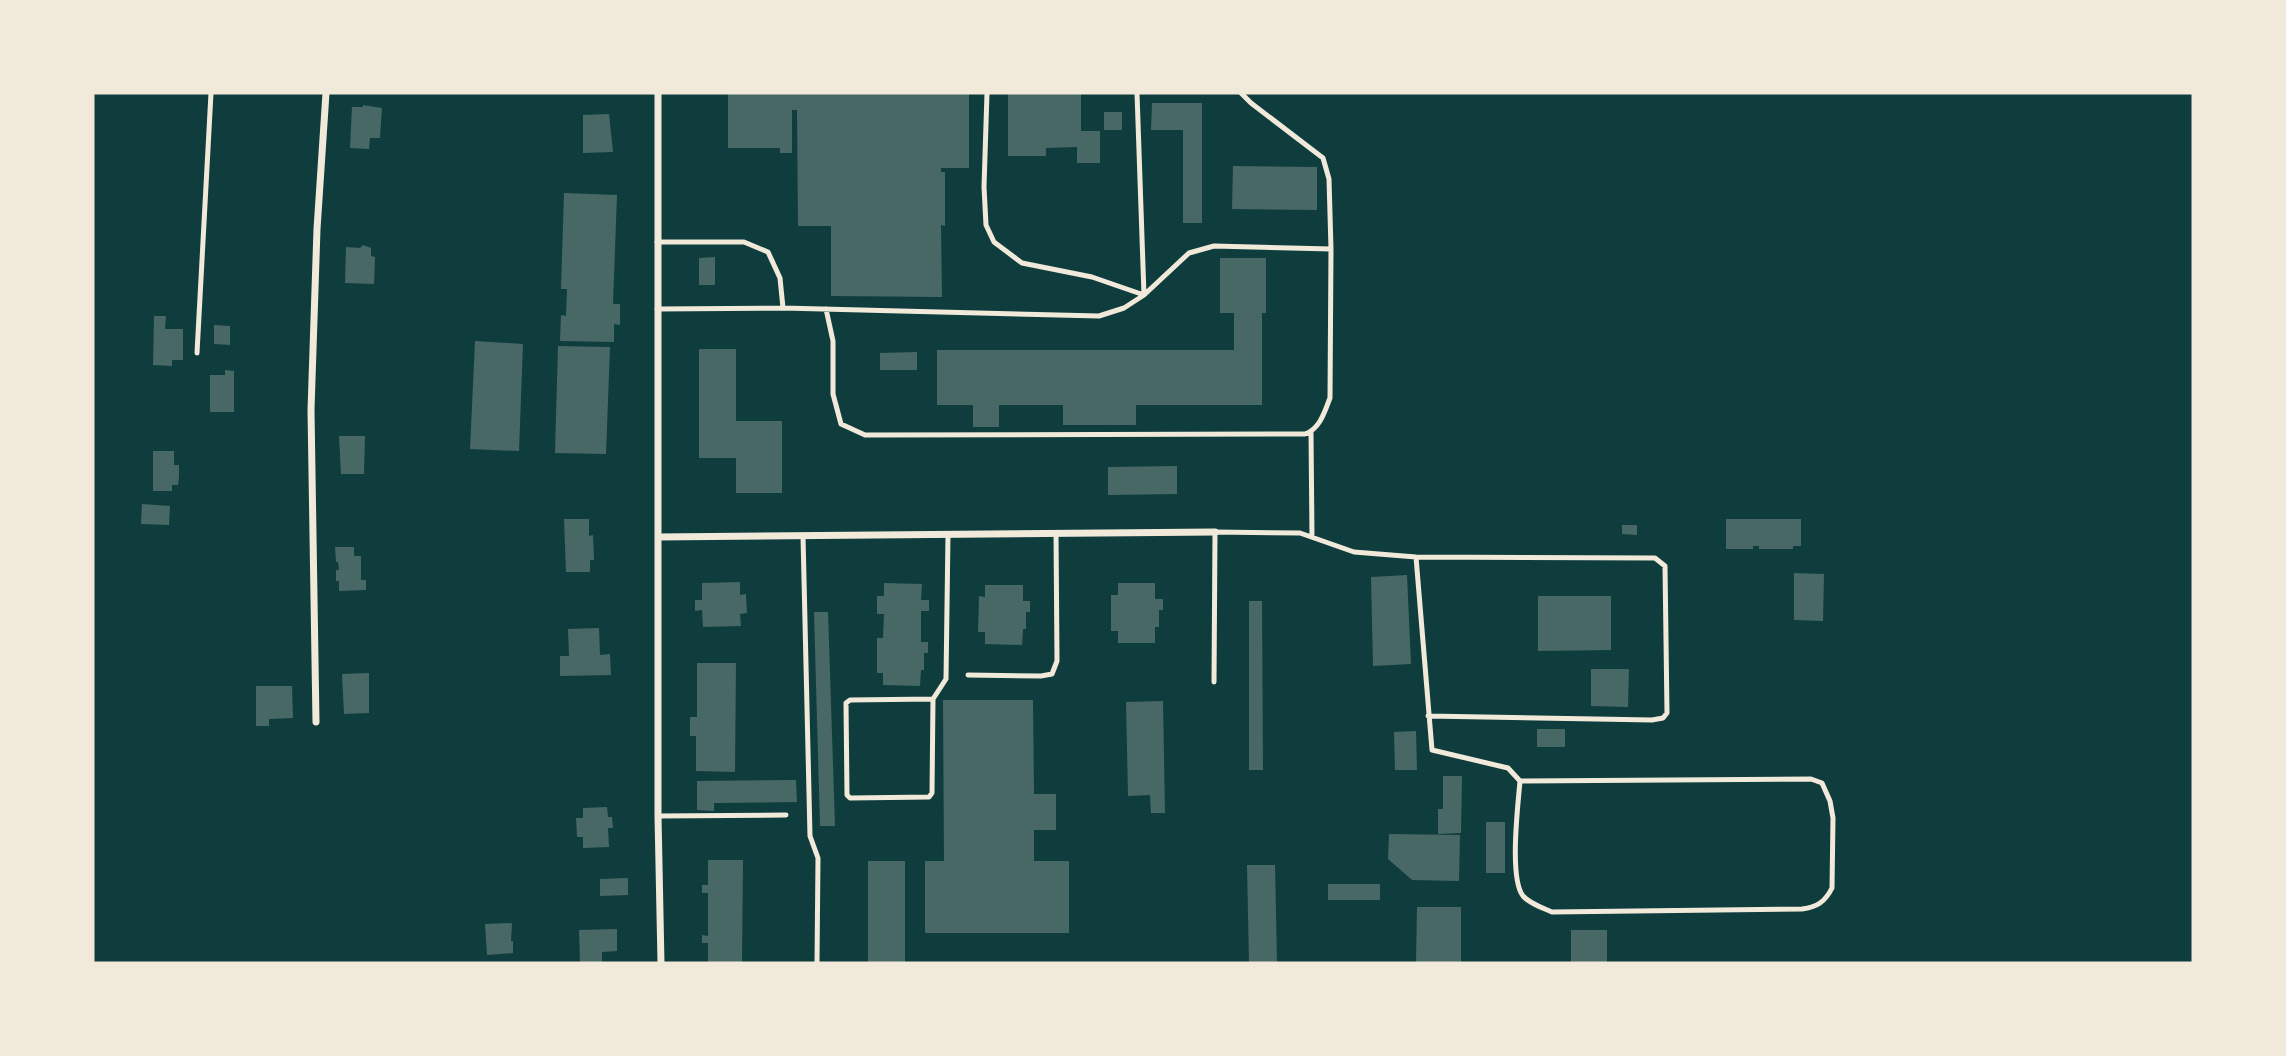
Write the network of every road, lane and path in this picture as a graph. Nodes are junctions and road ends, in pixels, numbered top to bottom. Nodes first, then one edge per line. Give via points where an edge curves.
1 (211, 93) edge
2 (326, 93) edge
3 (658, 93) edge
4 (987, 93) edge
5 (1137, 93) edge
6 (1241, 93) edge
7 (657, 242) junction
8 (1331, 249) junction
9 (1144, 295) junction
10 (783, 308) junction
11 (657, 309) junction
12 (826, 309) junction
13 (197, 353) dead end
14 (1311, 432) junction
15 (1215, 532) junction
16 (1056, 533) junction
17 (948, 534) junction
18 (803, 536) junction
19 (658, 537) junction
20 (1312, 537) junction
21 (1416, 557) junction
22 (968, 675) dead end
23 (1214, 682) dead end
24 (933, 699) junction
25 (1428, 716) junction
26 (316, 722) dead end
27 (1520, 781) junction
28 (786, 815) dead end
29 (658, 816) junction
30 (661, 963) edge
31 (817, 963) edge

1 - 13 lane
2 - 26 street via 311,410
3 - 7 street
4 - 9 lane via 984,187 986,225 994,242 1022,263 1092,277
5 - 9 lane
6 - 8 lane via 1323,158 1329,179
7 - 10 lane via 744,242 768,252 780,278
7 - 11 street
8 - 9 lane via 1214,246 1189,253
8 - 14 lane via 1330,398
9 - 12 lane via 1124,309 1099,316
10 - 11 lane
10 - 12 lane
11 - 19 street
12 - 14 lane via 833,341 833,394 841,424 865,435
14 - 20 lane
15 - 16 street
15 - 20 lane
15 - 23 lane
16 - 17 street
16 - 22 lane via 1057,661 1052,674
17 - 18 street
17 - 24 lane via 946,679
18 - 19 street
18 - 31 lane via 810,836 818,858
19 - 29 street
20 - 21 lane via 1354,552
21 - 25 lane
21 - 25 lane via 1655,558 1665,566 1664,718
24 - 24 lane via 846,703 850,798 923,798 932,793
25 - 27 lane via 1432,750 1507,768
27 - 27 lane via 1811,779 1822,783 1830,801 1832,888 1816,907 1802,909 1552,912 1524,897 1517,886
28 - 29 lane
29 - 30 street

